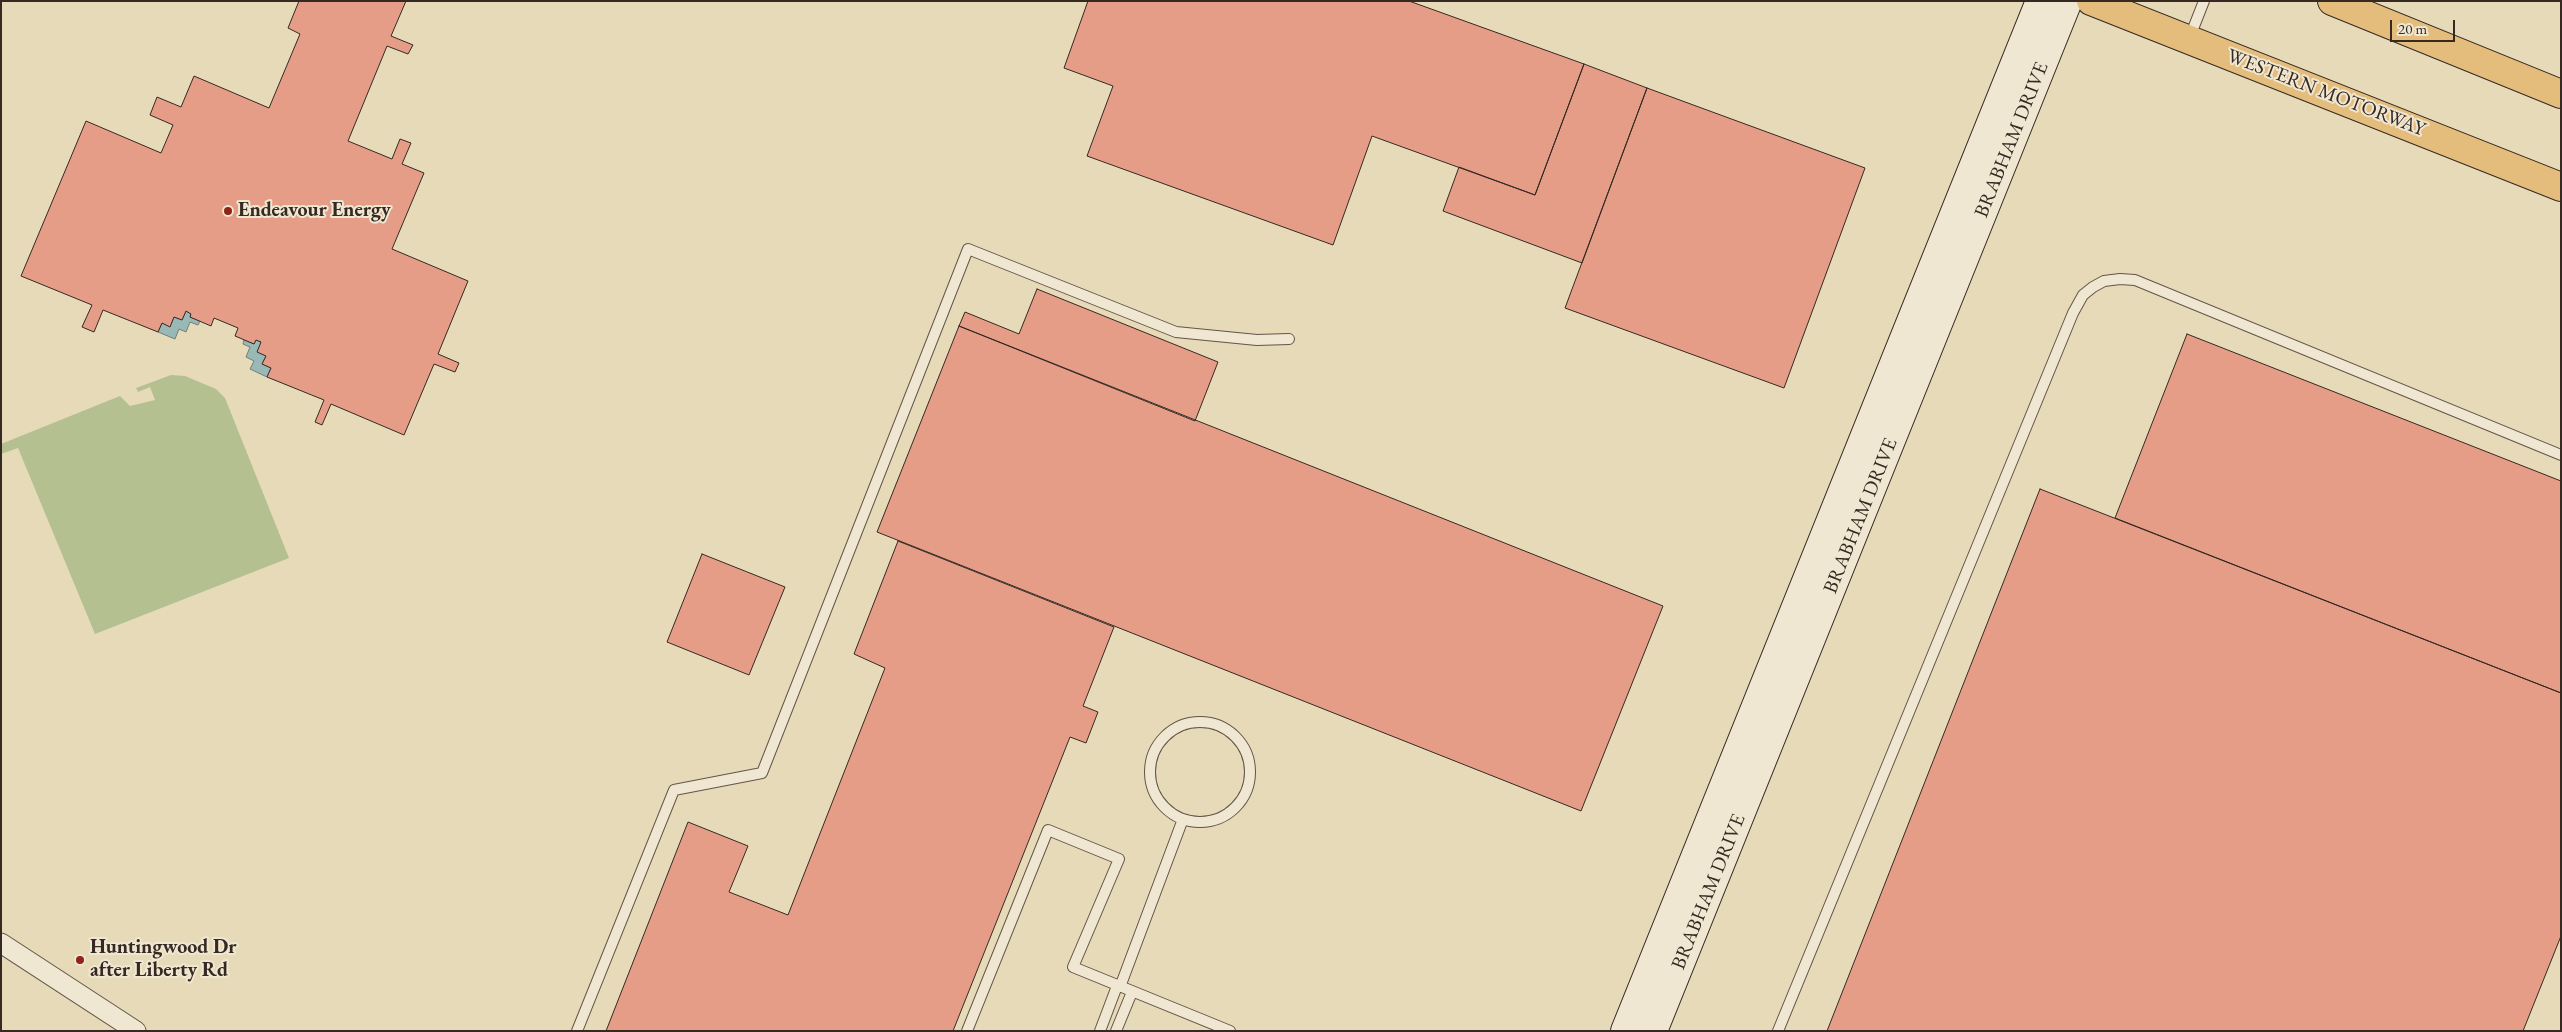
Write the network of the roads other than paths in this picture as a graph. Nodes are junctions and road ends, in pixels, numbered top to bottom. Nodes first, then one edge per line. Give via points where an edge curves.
1 (2040, 1) edge
2 (2068, 1) edge
3 (2204, 1) edge
4 (2332, 1) edge
5 (2095, 3) edge
6 (2189, 39) junction
7 (2561, 94) edge
8 (2561, 187) edge
9 (1289, 338) dead end
10 (2561, 455) edge
11 (1183, 819) junction
12 (1, 943) edge
13 (1119, 986) junction
14 (1132, 992) junction
15 (136, 1031) edge
16 (577, 1031) edge
17 (967, 1031) edge
18 (1100, 1031) edge
19 (1116, 1031) edge
20 (1230, 1031) edge
21 (1625, 1031) edge
22 (1653, 1031) edge
23 (1778, 1031) edge

1 - 21 main road, BRABHAM DRIVE
2 - 22 main road, BRABHAM DRIVE
3 - 6 lane
4 - 7 highway
5 - 6 highway, WESTERN MOTORWAY
6 - 8 highway, WESTERN MOTORWAY
9 - 16 lane via 1257,340 1176,332 968,250 762,772 674,790
10 - 23 lane via 2135,280 2104,281 2093,287 2083,295 2073,313
11 - 11 lane via 1162,805 1156,794 1150,770 1152,758 1165,736 1186,724 1198,722 1223,726 1233,733 1248,754 1251,772 1248,790 1239,804 1221,817 1198,822
11 - 13 lane
12 - 15 street
13 - 14 lane
13 - 17 lane via 1073,967 1119,860 1048,830
13 - 18 lane
14 - 19 lane
14 - 20 lane

